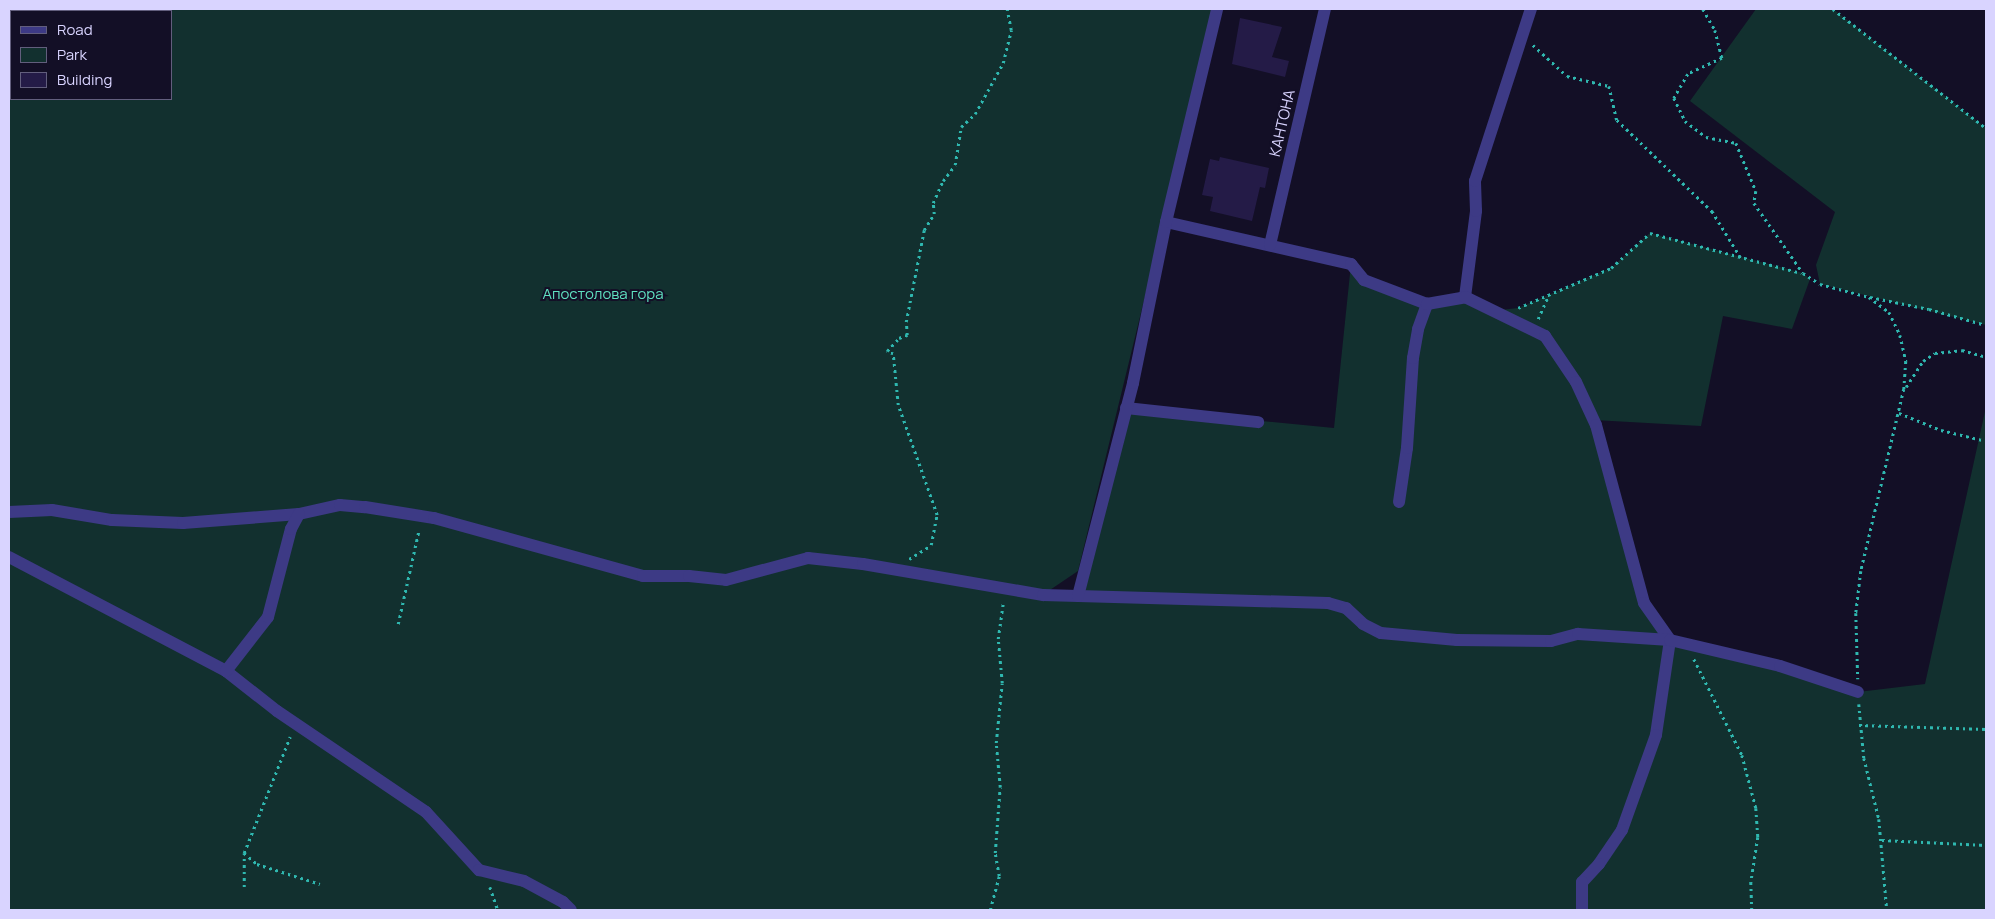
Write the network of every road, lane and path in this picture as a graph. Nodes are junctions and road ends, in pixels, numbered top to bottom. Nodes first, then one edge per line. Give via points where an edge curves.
1 (1007, 9) edge
2 (1217, 9) edge
3 (1325, 9) edge
4 (1531, 9) edge
5 (1703, 9) edge
6 (1833, 9) edge
7 (1524, 37) junction
8 (1986, 128) edge
9 (1166, 222) junction
10 (1270, 245) junction
11 (1742, 258) junction
12 (1803, 273) junction
13 (1548, 295) junction
14 (1465, 297) junction
15 (1868, 297) junction
16 (1427, 304) junction
17 (1492, 312) junction
18 (1986, 325) edge
19 (1534, 328) junction
20 (1986, 357) edge
21 (1904, 389) junction
22 (1126, 408) junction
23 (1899, 413) junction
24 (1258, 422) dead end
25 (1986, 441) edge
26 (1399, 502) dead end
27 (9, 512) edge
28 (299, 514) junction
29 (434, 518) junction
30 (9, 557) edge
31 (889, 568) junction
32 (1004, 590) junction
33 (1078, 596) junction
34 (398, 624) dead end
35 (1670, 640) junction
36 (1685, 643) junction
37 (226, 671) junction
38 (1858, 692) junction
39 (1859, 725) junction
40 (1986, 729) edge
41 (290, 733) dead end
42 (1882, 840) junction
43 (1986, 845) edge
44 (244, 854) junction
45 (484, 871) junction
46 (320, 884) dead end
47 (244, 887) dead end
48 (498, 910) edge
49 (571, 910) edge
50 (990, 910) edge
51 (1582, 910) edge
52 (1752, 910) edge
53 (1888, 910) edge

1 - 31 path via 1011,30 1003,63 974,114 961,127 956,165 943,181 933,203 934,214 924,230 916,263 907,335 899,338 888,351 893,354 898,405 932,496 937,521 935,538 926,550
2 - 9 street
3 - 10 street, КАНТОНА
4 - 7 street
5 - 12 path via 1715,30 1722,58 1688,74 1674,98 1685,121 1706,137 1736,143 1756,191 1754,203
6 - 8 path
7 - 11 path via 1567,76 1609,86 1617,120 1712,211
7 - 14 street via 1475,181 1476,211
9 - 10 street
9 - 22 street
10 - 16 street via 1351,264 1364,280
11 - 12 path
11 - 13 path via 1650,233 1611,268
12 - 15 path via 1820,284
13 - 17 path via 1518,308
13 - 19 path
14 - 16 street
14 - 17 street
15 - 18 path via 1930,309
15 - 21 path via 1890,312 1900,335 1906,361
16 - 26 street via 1413,358 1407,448
17 - 19 street
19 - 35 street via 1553,345 1576,382 1596,426 1644,603
20 - 21 path via 1945,349 1923,360
21 - 23 path
22 - 24 street
22 - 33 street
23 - 25 path via 1941,430
23 - 38 path via 1861,571 1856,612
27 - 28 street via 52,510 112,520 183,523
28 - 29 street via 340,505
28 - 37 street via 291,529 268,617
29 - 31 street via 643,576 726,580 808,558
29 - 34 path via 420,526
30 - 37 street
31 - 32 street
32 - 33 street
32 - 50 path via 998,639 1002,683 996,743 1000,787 995,853 999,876
33 - 35 street via 1328,603 1346,608 1363,624 1381,633 1403,637 1551,641 1578,634
35 - 36 street
35 - 51 street via 1656,735 1622,830 1582,882
36 - 38 street via 1780,666
36 - 52 path via 1742,755 1756,808 1758,837 1751,882
37 - 45 street via 277,712 426,812 464,858
38 - 39 path
39 - 40 path
39 - 42 path
41 - 44 path via 289,745
42 - 43 path
42 - 53 path
44 - 46 path via 257,864
44 - 47 path
45 - 48 path
45 - 49 street via 524,882 563,902

